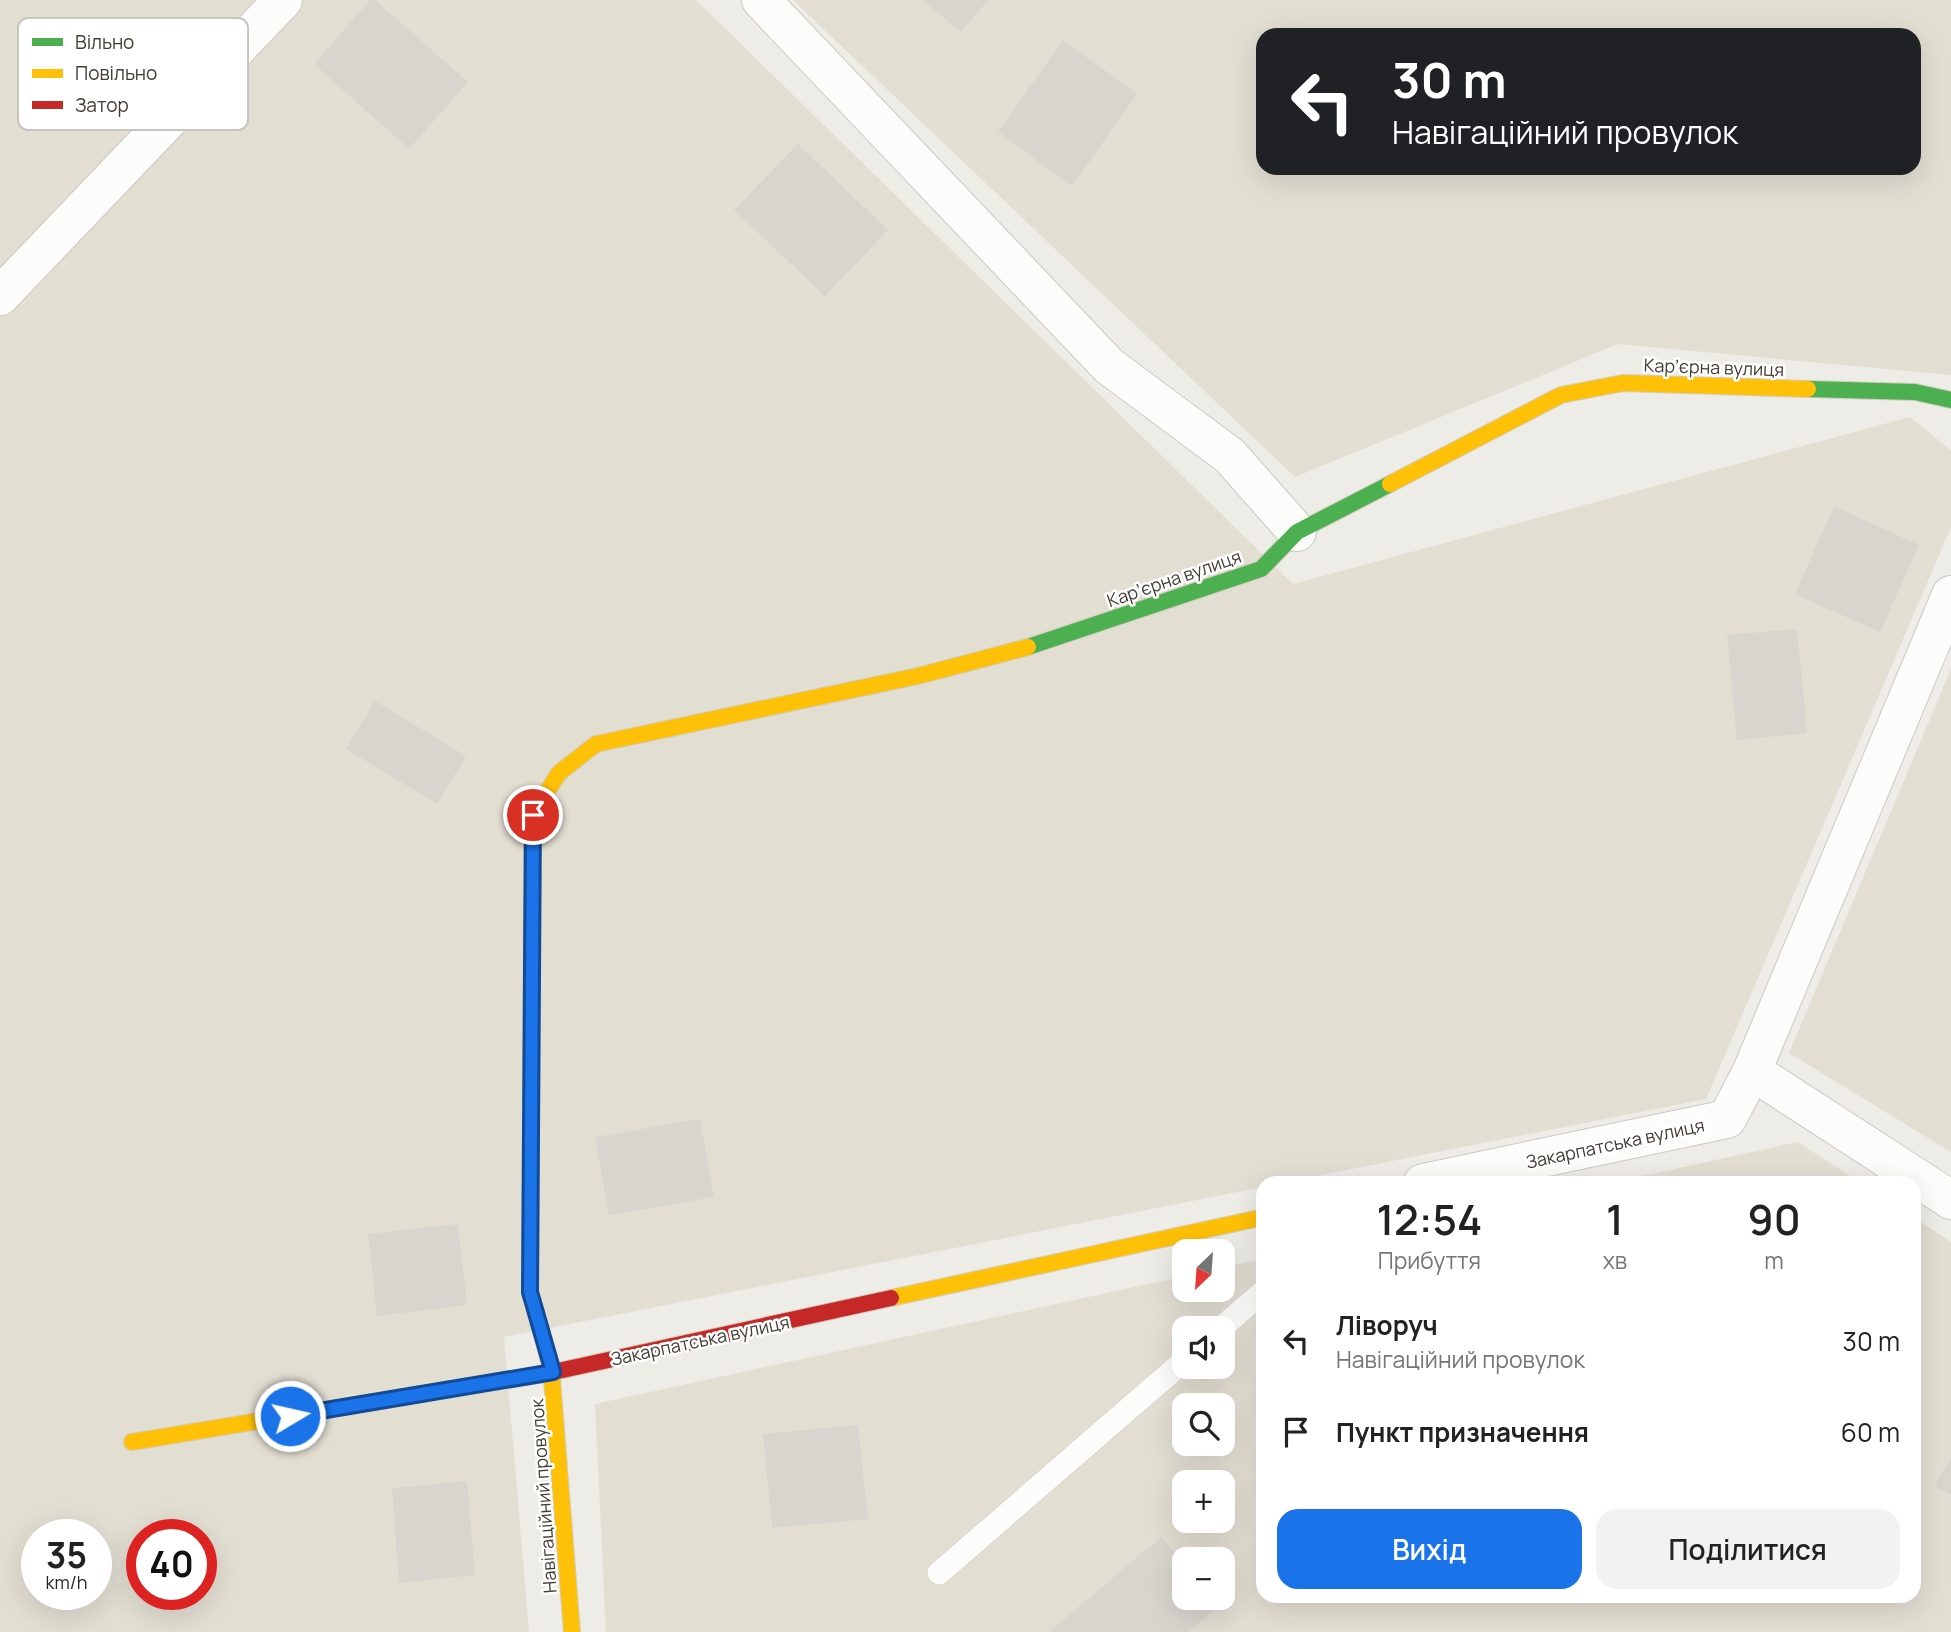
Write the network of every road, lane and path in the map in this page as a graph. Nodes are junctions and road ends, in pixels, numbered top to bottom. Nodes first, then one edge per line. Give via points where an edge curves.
1 (282, 0) edge
2 (761, 0) edge
3 (248, 36) edge
4 (158, 130) edge
5 (0, 296) edge
6 (1951, 400) edge
7 (1297, 532) junction
8 (1951, 596) edge
9 (533, 815) joint
10 (1752, 1071) junction
11 (1456, 1176) edge
12 (1914, 1176) edge
13 (1921, 1181) edge
14 (1951, 1200) edge
15 (1256, 1219) edge
16 (1256, 1298) edge
17 (1235, 1316) edge
18 (1172, 1371) edge
19 (553, 1372) junction
20 (132, 1442) dead end
21 (939, 1573) dead end
22 (572, 1632) edge

1 - 3 street
2 - 7 street via 1108,366 1230,456
4 - 5 street
6 - 7 street, Карʼєрна вулиця via 1915,392 1623,383 1573,393
7 - 9 street, Карʼєрна вулиця via 1261,569 1054,640 918,676 596,744 559,773
8 - 10 street
9 - 19 street, Навігаційний провулок via 530,1292
10 - 11 street, Закарпатська вулиця via 1727,1119
10 - 12 street
13 - 14 street
15 - 19 street, Закарпатська вулиця
16 - 17 lane
18 - 21 lane
19 - 20 street, Закарпатська вулиця
19 - 22 street, Навігаційний провулок

